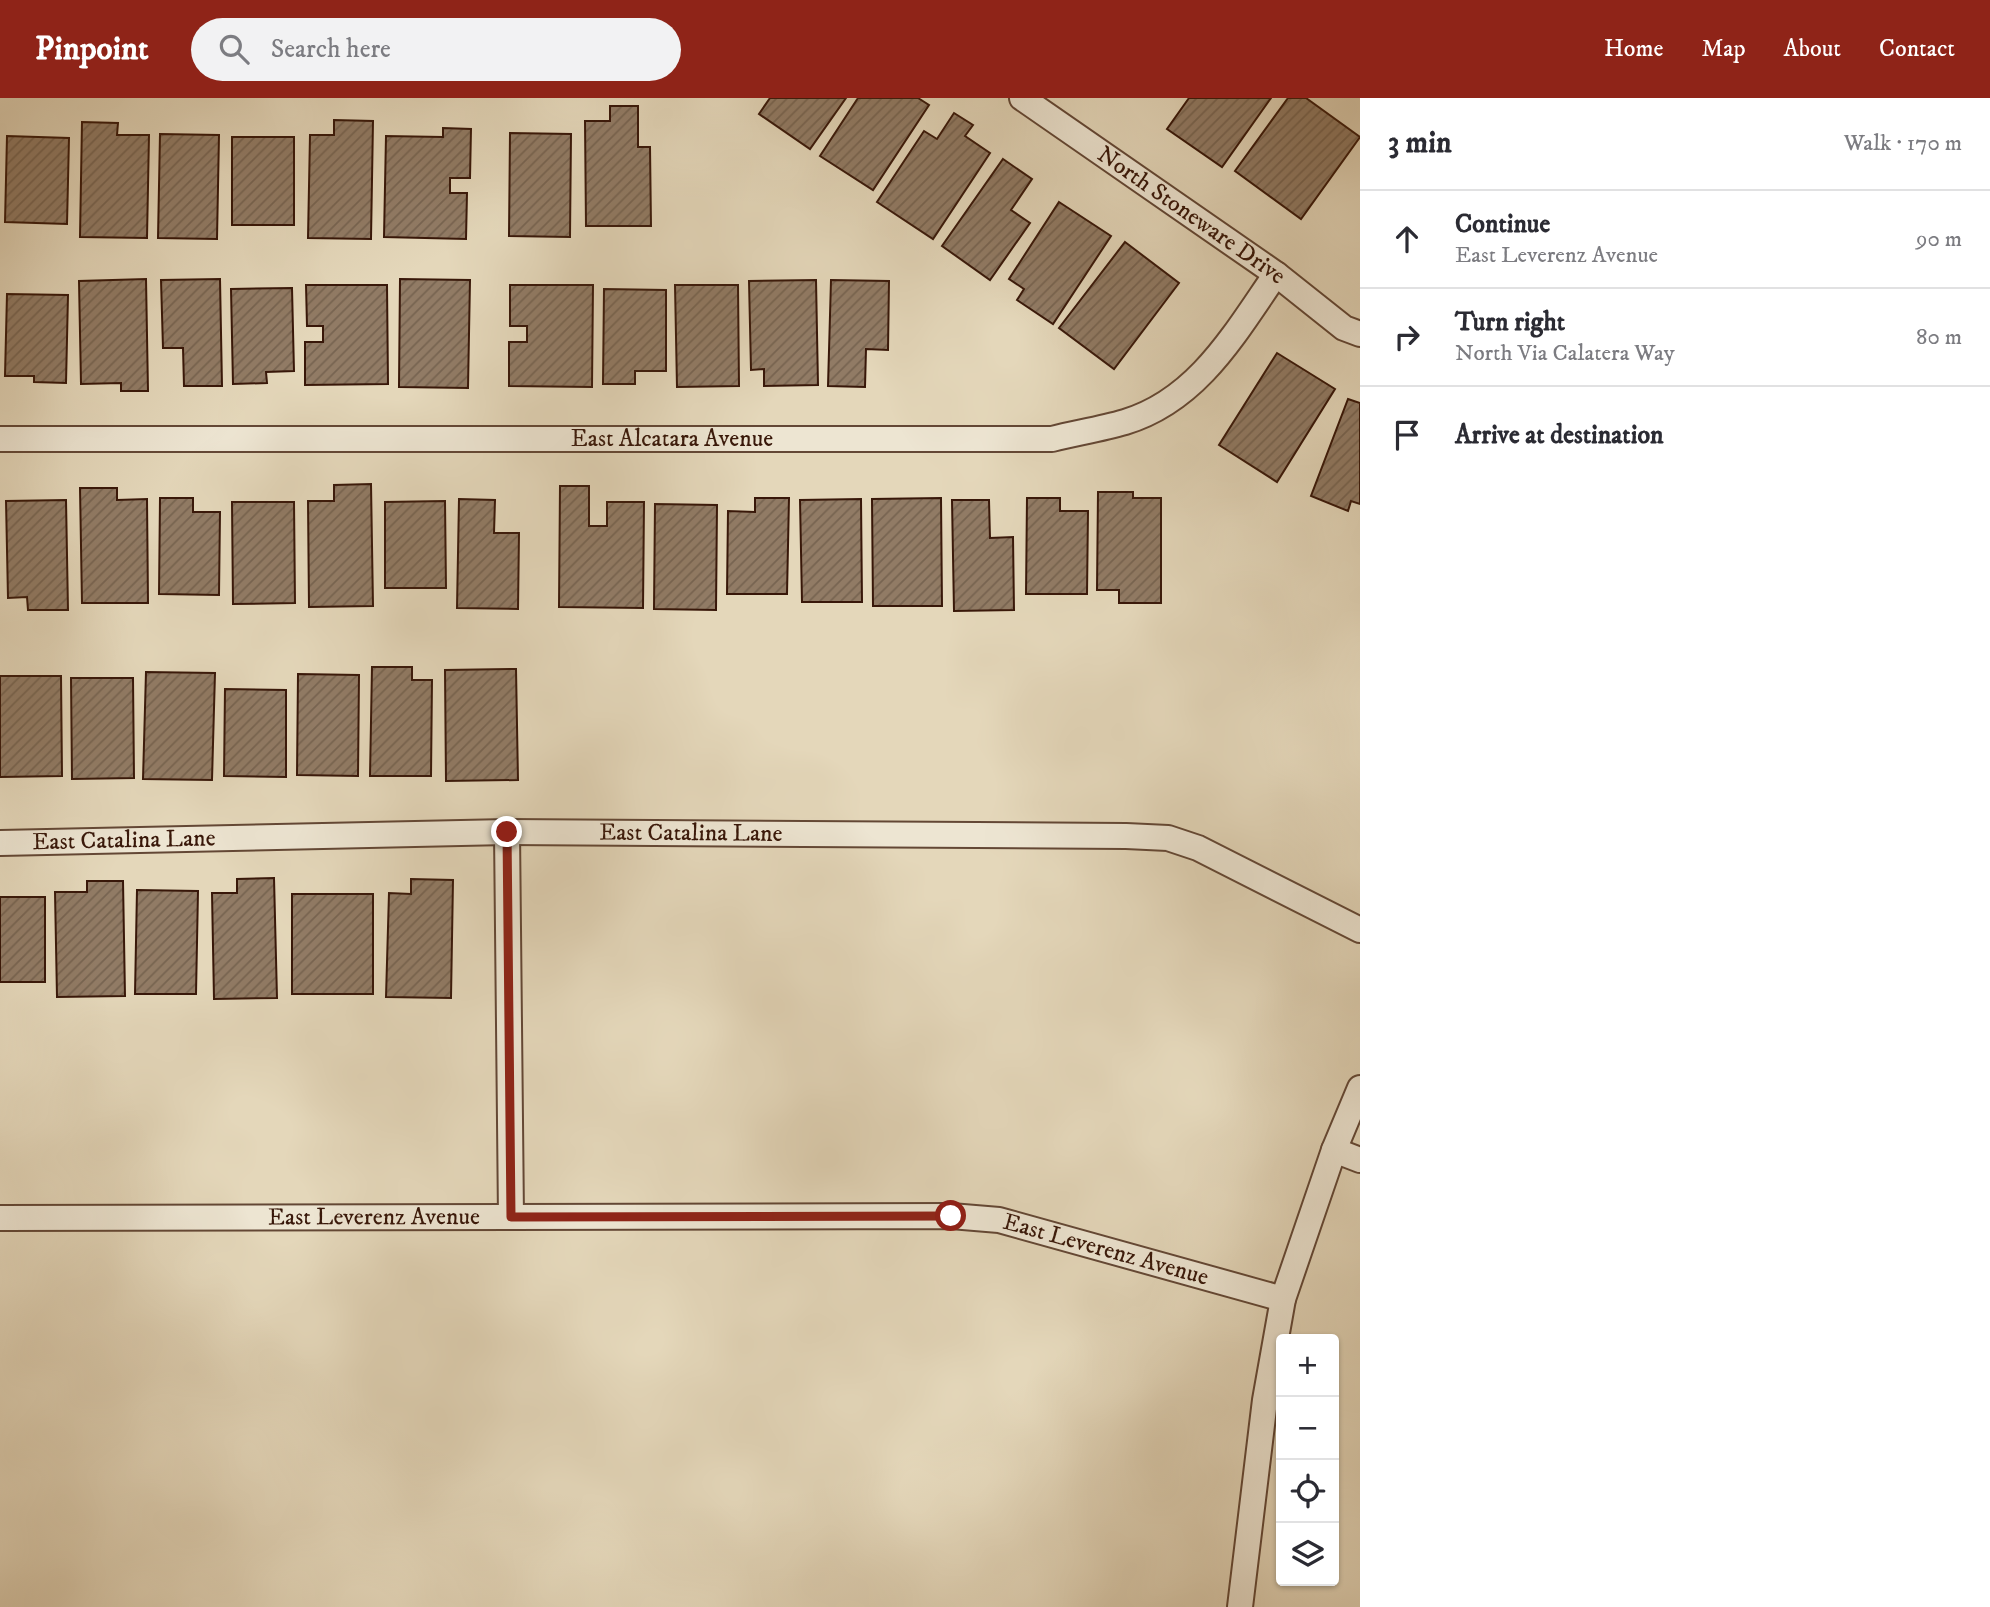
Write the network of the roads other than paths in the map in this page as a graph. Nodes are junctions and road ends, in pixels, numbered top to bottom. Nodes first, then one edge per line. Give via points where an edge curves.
1 (1022, 98) edge
2 (1276, 274) junction
3 (1360, 334) edge
4 (0, 439) edge
5 (507, 832) junction
6 (0, 843) edge
7 (1360, 930) edge
8 (1357, 1102) edge
9 (1334, 1150) junction
10 (1360, 1160) edge
11 (511, 1217) junction
12 (0, 1218) edge
13 (1283, 1299) junction
14 (1240, 1607) edge

1 - 2 street, North Stoneware Drive
2 - 3 street, North Stoneware Drive via 1344,328
2 - 4 street, East Alcatara Avenue via 1216,360 1178,396 1127,421 1052,439
5 - 6 street, East Catalina Lane
5 - 7 street, East Catalina Lane via 1168,838 1198,848
5 - 11 street
8 - 9 street
9 - 10 street
9 - 13 street
11 - 12 street, East Leverenz Avenue
11 - 13 street, East Leverenz Avenue via 951,1216 999,1220
13 - 14 street via 1265,1400

